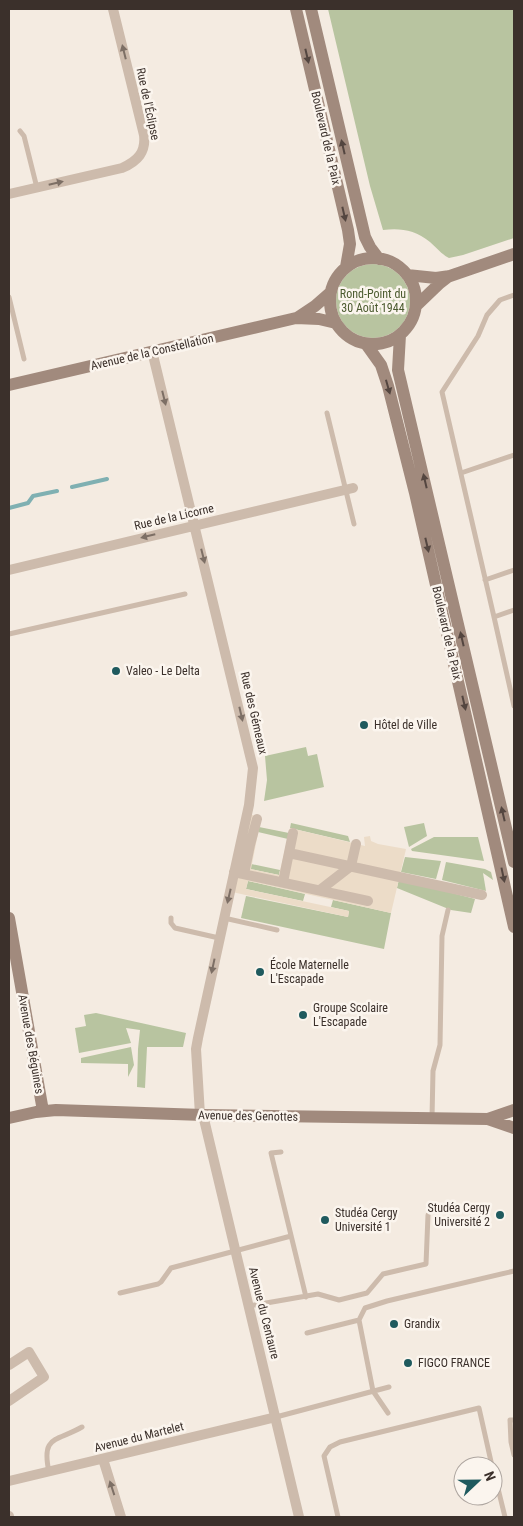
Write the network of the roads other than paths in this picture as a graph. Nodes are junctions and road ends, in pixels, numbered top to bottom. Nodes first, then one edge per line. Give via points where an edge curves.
1 (113, 9) edge
2 (296, 9) edge
3 (311, 9) edge
4 (20, 131) dead end
5 (37, 188) junction
6 (9, 194) edge
7 (514, 254) edge
8 (380, 259) junction
9 (346, 267) junction
10 (407, 275) junction
11 (450, 276) junction
12 (331, 292) junction
13 (514, 295) edge
14 (9, 297) edge
15 (416, 306) junction
16 (296, 318) junction
17 (336, 323) junction
18 (400, 335) junction
19 (366, 344) junction
20 (152, 351) junction
21 (24, 359) dead end
22 (9, 385) edge
23 (327, 413) dead end
24 (514, 455) edge
25 (461, 473) junction
26 (349, 488) junction
27 (354, 524) dead end
28 (195, 525) junction
29 (9, 570) edge
30 (514, 570) edge
31 (485, 580) junction
32 (185, 594) dead end
33 (514, 610) edge
34 (494, 617) junction
35 (9, 634) edge
36 (514, 706) edge
37 (257, 819) dead end
38 (293, 833) dead end
39 (246, 843) junction
40 (356, 844) dead end
41 (289, 853) junction
42 (514, 862) edge
43 (351, 866) junction
44 (239, 873) junction
45 (283, 882) junction
46 (320, 890) junction
47 (482, 895) dead end
48 (368, 901) dead end
49 (448, 910) dead end
50 (9, 918) edge
51 (171, 918) dead end
52 (224, 918) junction
53 (514, 927) edge
54 (277, 930) dead end
55 (10, 933) edge
56 (220, 938) junction
57 (514, 1110) edge
58 (43, 1111) junction
59 (202, 1115) junction
60 (9, 1118) edge
61 (432, 1119) junction
62 (488, 1119) junction
63 (514, 1128) edge
64 (281, 1152) dead end
65 (428, 1215) dead end
66 (291, 1236) junction
67 (236, 1252) junction
68 (514, 1271) edge
69 (120, 1293) dead end
70 (306, 1297) junction
71 (249, 1306) junction
72 (358, 1320) junction
73 (307, 1333) dead end
74 (9, 1365) edge
75 (389, 1387) dead end
76 (373, 1391) junction
77 (9, 1400) edge
78 (388, 1413) dead end
79 (276, 1417) junction
80 (514, 1420) edge
81 (82, 1427) dead end
82 (514, 1455) edge
83 (490, 1456) edge
84 (103, 1458) junction
85 (49, 1472) junction
86 (9, 1481) edge
87 (121, 1517) edge
88 (299, 1517) edge
89 (338, 1517) edge

5 -> 1 street, Rue de l'Éclipse via 122,168 142,154 144,134
2 -> 9 main road, Boulevard de la Paix via 348,230 350,244
8 -> 3 main road, Boulevard de la Paix via 368,244 363,230
4 - 5 lane
5 - 6 street, Rue de l'Éclipse
7 - 11 main road
8 - 9 main road via 360,260
8 - 10 main road via 397,265
9 - 12 main road
10 - 11 main road
10 - 15 main road via 414,289
11 - 15 main road
12 - 16 main road, Avenue de la Constellation
12 - 17 main road via 330,306
13 - 25 lane via 500,300 487,315 478,336 442,392
14 - 21 lane
15 - 18 main road via 411,322
16 - 17 main road, Avenue de la Constellation
16 - 20 main road, Avenue de la Constellation
17 - 19 main road via 349,337
18 - 19 main road via 384,343
42 -> 18 main road, Boulevard de la Paix via 398,370
19 -> 53 main road, Boulevard de la Paix via 380,365 388,386
20 - 22 main road, Avenue de la Constellation
20 -> 28 street, Rue des Gémeaux
23 - 26 lane
24 - 25 lane
25 - 31 lane
26 - 27 lane
26 - 28 street, Rue de la Licorne
28 -> 29 street, Rue de la Licorne
28 -> 39 street, Rue des Gémeaux via 253,762
30 - 31 lane
31 - 34 lane
32 - 35 lane
33 - 34 lane
34 - 36 lane
37 - 39 street
38 - 41 street
39 - 44 street, Rue des Gémeaux
40 - 43 street
41 - 43 street
41 - 45 street
43 - 46 street
43 - 47 street
44 - 45 street
44 -> 52 street, Rue des Gémeaux
45 - 46 street
46 - 48 street
49 - 61 lane via 442,936 440,1045 433,1071
50 - 55 main road, Avenue des Béguines
51 - 56 lane via 174,928
52 - 54 lane
52 - 56 street, Rue des Gémeaux
55 - 58 main road, Avenue des Béguines
56 -> 59 street, Rue des Gémeaux via 196,1049
57 - 62 main road, Avenue des Genottes
58 - 59 main road, Avenue des Genottes
58 - 60 main road, Avenue des Genottes
59 - 61 main road, Avenue des Genottes
59 - 67 street, Avenue du Centaure
61 - 62 main road, Avenue des Genottes
62 - 63 main road, Avenue des Genottes
64 - 66 lane via 271,1154
65 - 70 lane via 426,1264 382,1274 367,1293 339,1300 318,1294
66 - 67 lane
66 - 70 lane
67 - 69 lane via 171,1268 158,1284
67 - 71 street, Avenue du Centaure
68 - 72 lane via 387,1301 365,1308
70 - 71 lane
71 - 79 street, Avenue du Centaure
72 - 73 lane
72 - 76 lane
74 - 77 street via 29,1352 44,1377
75 - 76 lane
76 - 78 lane
76 - 79 lane
79 - 84 street, Avenue du Martelet
79 - 88 street, Avenue du Centaure
80 - 82 lane via 510,1420
81 - 85 lane via 49,1445 46,1453
83 - 89 lane via 479,1408 340,1442 330,1447 324,1456
84 - 85 street, Avenue du Martelet
87 -> 84 street
85 - 86 street, Avenue du Martelet

